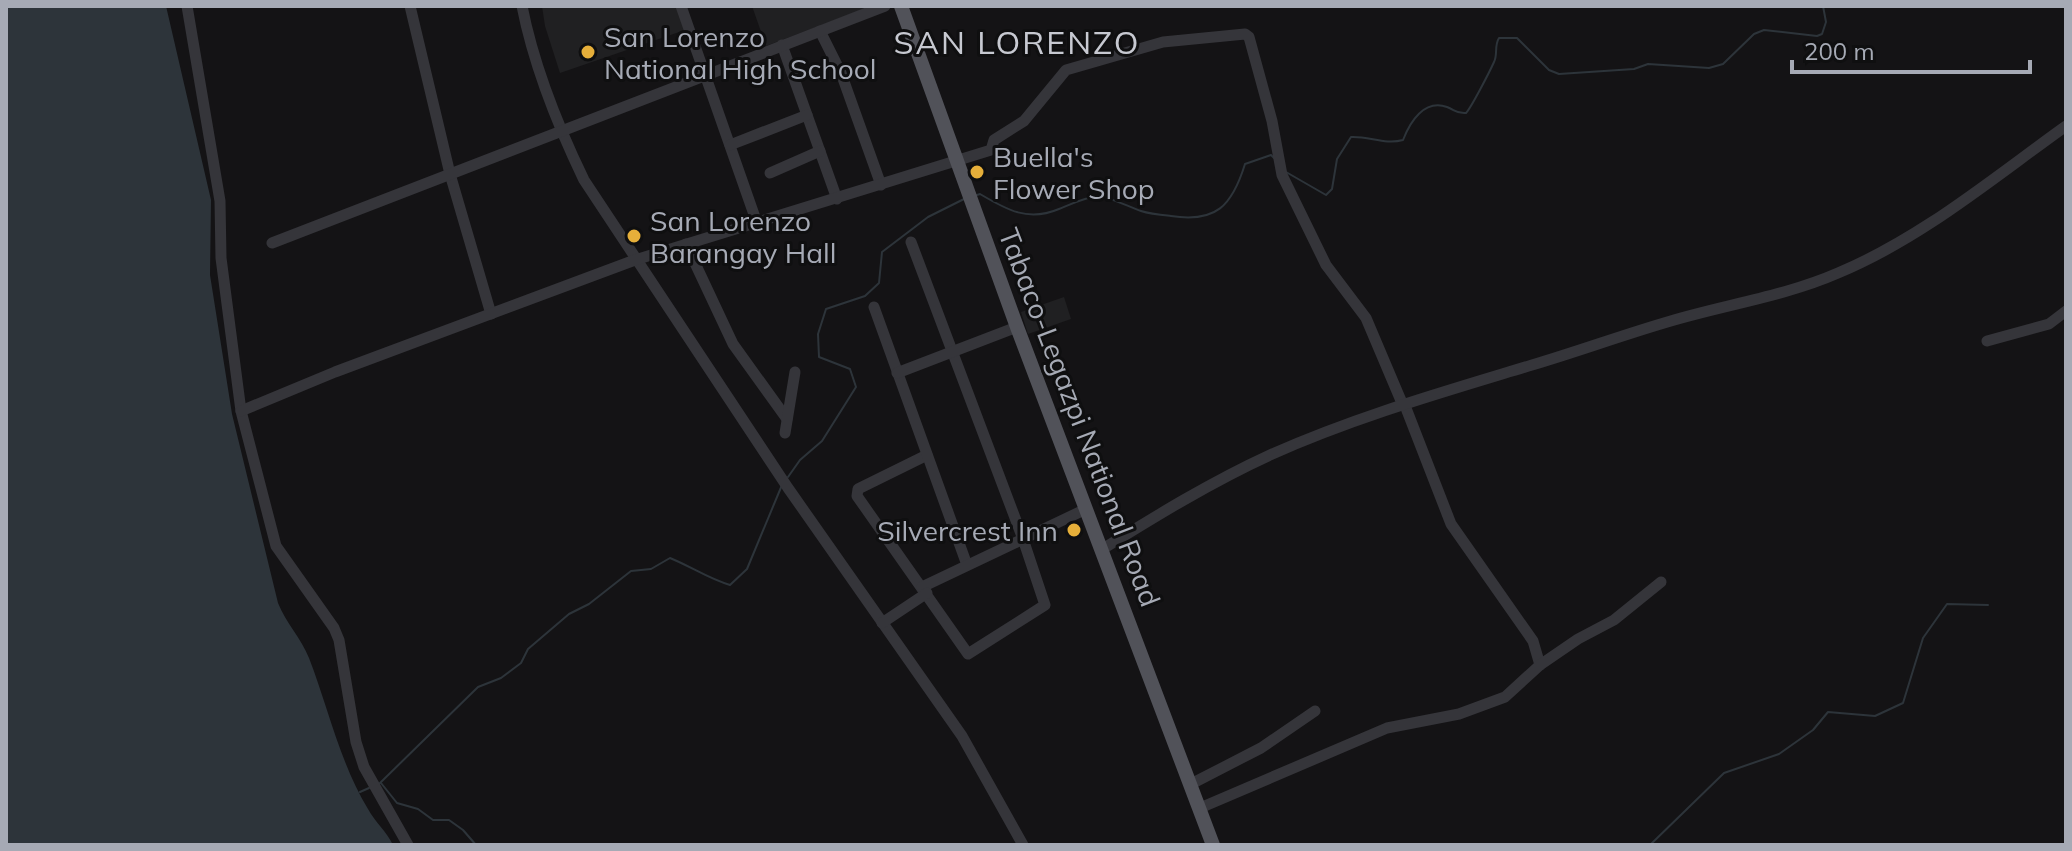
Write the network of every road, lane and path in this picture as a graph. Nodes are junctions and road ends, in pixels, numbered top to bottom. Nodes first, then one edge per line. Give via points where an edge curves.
1 (188, 6) edge
2 (410, 6) edge
3 (522, 6) edge
4 (681, 6) edge
5 (885, 6) edge
6 (901, 6) edge
7 (820, 31) junction
8 (782, 45) junction
9 (705, 75) junction
10 (807, 115) junction
11 (2066, 126) edge
12 (560, 131) junction
13 (730, 145) junction
14 (820, 151) junction
15 (957, 160) junction
16 (770, 173) dead end
17 (450, 174) junction
18 (881, 185) junction
19 (837, 199) junction
20 (757, 223) junction
21 (911, 242) dead end
22 (272, 243) dead end
23 (686, 244) junction
24 (635, 260) junction
25 (874, 307) dead end
26 (2066, 311) edge
27 (491, 314) junction
28 (1017, 327) junction
29 (1987, 341) dead end
30 (952, 352) junction
31 (795, 372) dead end
32 (897, 373) junction
33 (1403, 403) junction
34 (241, 411) junction
35 (787, 419) junction
36 (785, 433) dead end
37 (927, 455) junction
38 (1086, 509) junction
39 (1023, 539) junction
40 (1101, 550) junction
41 (967, 565) junction
42 (1661, 582) dead end
43 (924, 590) junction
44 (882, 623) junction
45 (1540, 665) junction
46 (1315, 711) dead end
47 (1191, 784) junction
48 (1200, 808) junction
49 (408, 845) edge
50 (1023, 845) edge
51 (1213, 845) edge

1 - 34 street via 220,201 221,258
2 - 17 street
3 - 12 street
4 - 9 street
5 - 7 street
6 - 15 main road, Tabaco-Legazpi National Road
7 - 8 street
7 - 18 street via 841,73
8 - 9 street
8 - 10 street
9 - 12 street
9 - 13 street
10 - 13 street
10 - 14 street
11 - 33 street via 1926,227 1838,274
12 - 17 street
12 - 24 street
13 - 20 street
14 - 16 street
14 - 19 street
15 - 18 street
15 - 28 main road, Tabaco-Legazpi National Road
15 - 33 street via 991,150 994,140 1024,121 1066,70 1163,42 1245,34 1282,175 1326,265 1366,318
17 - 22 street
17 - 27 street
18 - 19 street
19 - 20 street
20 - 23 street
21 - 30 street
23 - 24 street
23 - 35 street via 733,344
24 - 27 street
24 - 44 street
25 - 32 street
26 - 29 street via 2049,324
27 - 34 street
28 - 30 street
28 - 38 main road, Tabaco-Legazpi National Road
30 - 32 street
30 - 39 street
31 - 35 street
32 - 37 street
33 - 40 street via 1271,454
33 - 45 street via 1451,524 1533,641
34 - 49 street via 276,546 339,640 364,767
35 - 36 street
37 - 41 street
37 - 43 street via 858,489 857,496
38 - 39 street
38 - 40 main road, Tabaco-Legazpi National Road
39 - 41 street
39 - 43 street via 1045,605 968,654
40 - 47 main road, Tabaco-Legazpi National Road
41 - 43 street
42 - 45 street via 1614,620
43 - 44 street
44 - 50 street via 962,736
45 - 48 street via 1490,704 1387,728
46 - 47 street via 1261,748
47 - 48 main road, Tabaco-Legazpi National Road
48 - 51 main road, Tabaco-Legazpi National Road

